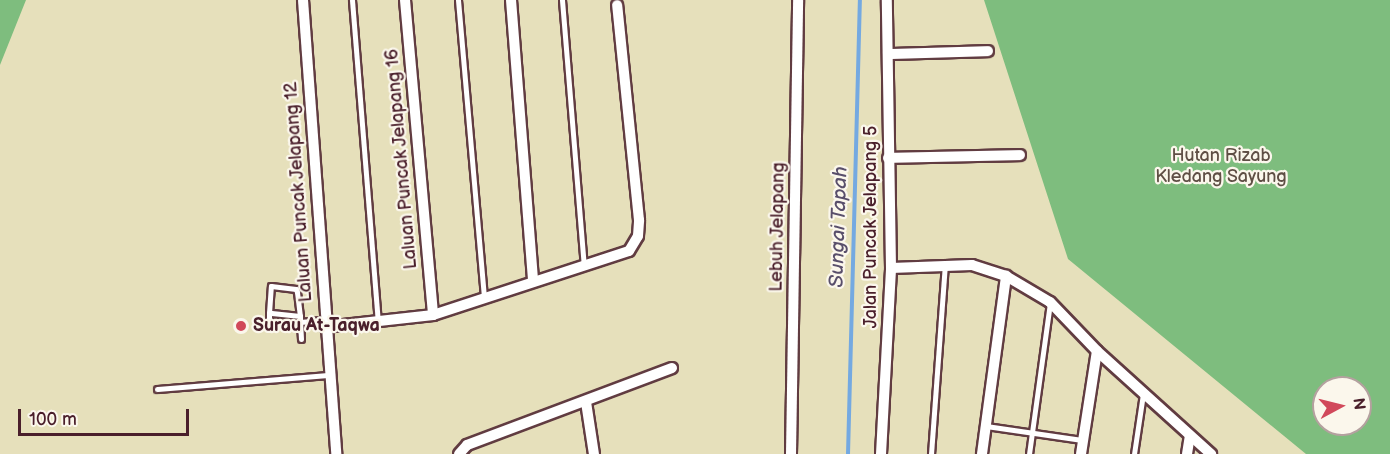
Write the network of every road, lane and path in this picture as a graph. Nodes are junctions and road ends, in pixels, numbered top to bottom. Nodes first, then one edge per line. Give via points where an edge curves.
1 (303, 0) edge
2 (352, 0) edge
3 (405, 0) edge
4 (458, 0) edge
5 (511, 0) edge
6 (562, 0) edge
7 (798, 0) edge
8 (887, 0) edge
9 (617, 5) dead end
10 (988, 51) dead end
11 (888, 54) junction
12 (1020, 155) dead end
13 (888, 158) junction
14 (945, 264) junction
15 (584, 266) junction
16 (891, 268) junction
17 (1006, 276) junction
18 (533, 281) junction
19 (484, 298) junction
20 (1050, 302) junction
21 (269, 313) junction
22 (433, 315) junction
23 (300, 319) junction
24 (378, 321) junction
25 (269, 323) dead end
26 (325, 323) junction
27 (301, 339) dead end
28 (1097, 351) junction
29 (672, 368) dead end
30 (328, 375) junction
31 (157, 389) dead end
32 (1143, 393) junction
33 (586, 402) junction
34 (986, 426) junction
35 (1032, 433) junction
36 (1190, 435) junction
37 (1083, 440) junction
38 (336, 454) edge
39 (459, 454) edge
40 (594, 454) edge
41 (791, 454) edge
42 (881, 454) edge
43 (931, 454) edge
44 (982, 454) edge
45 (1029, 454) edge
46 (1081, 454) edge
47 (1134, 454) edge
48 (1187, 454) edge
49 (1211, 454) edge

1 - 26 street, Laluan Puncak Jelapang 12
2 - 24 lane
3 - 22 street, Laluan Puncak Jelapang 16
4 - 19 lane
5 - 18 street
6 - 15 lane
7 - 41 street, Lebuh Jelapang
8 - 11 street, Jalan Puncak Jelapang 5
9 - 15 street via 638,236 629,251
10 - 11 street
11 - 13 street, Jalan Puncak Jelapang 5
12 - 13 street
13 - 16 street, Jalan Puncak Jelapang 5
14 - 16 street
14 - 17 street via 972,265
14 - 43 lane
15 - 18 street
16 - 42 street, Jalan Puncak Jelapang 5
17 - 20 street
17 - 34 street
18 - 19 street
19 - 22 street
20 - 28 street
20 - 35 lane
21 - 23 lane
21 - 23 lane via 269,288 289,286 297,292
21 - 25 lane
22 - 24 street
23 - 26 lane
23 - 27 lane
24 - 26 street
26 - 30 street, Laluan Puncak Jelapang 12
28 - 32 street
28 - 37 street
29 - 33 street
30 - 31 lane
30 - 38 street, Laluan Puncak Jelapang 12
32 - 36 street
32 - 47 lane
33 - 39 street via 467,445
33 - 40 street
34 - 35 lane
34 - 44 street
35 - 37 lane
35 - 45 lane
36 - 48 street
36 - 49 street
37 - 46 street

